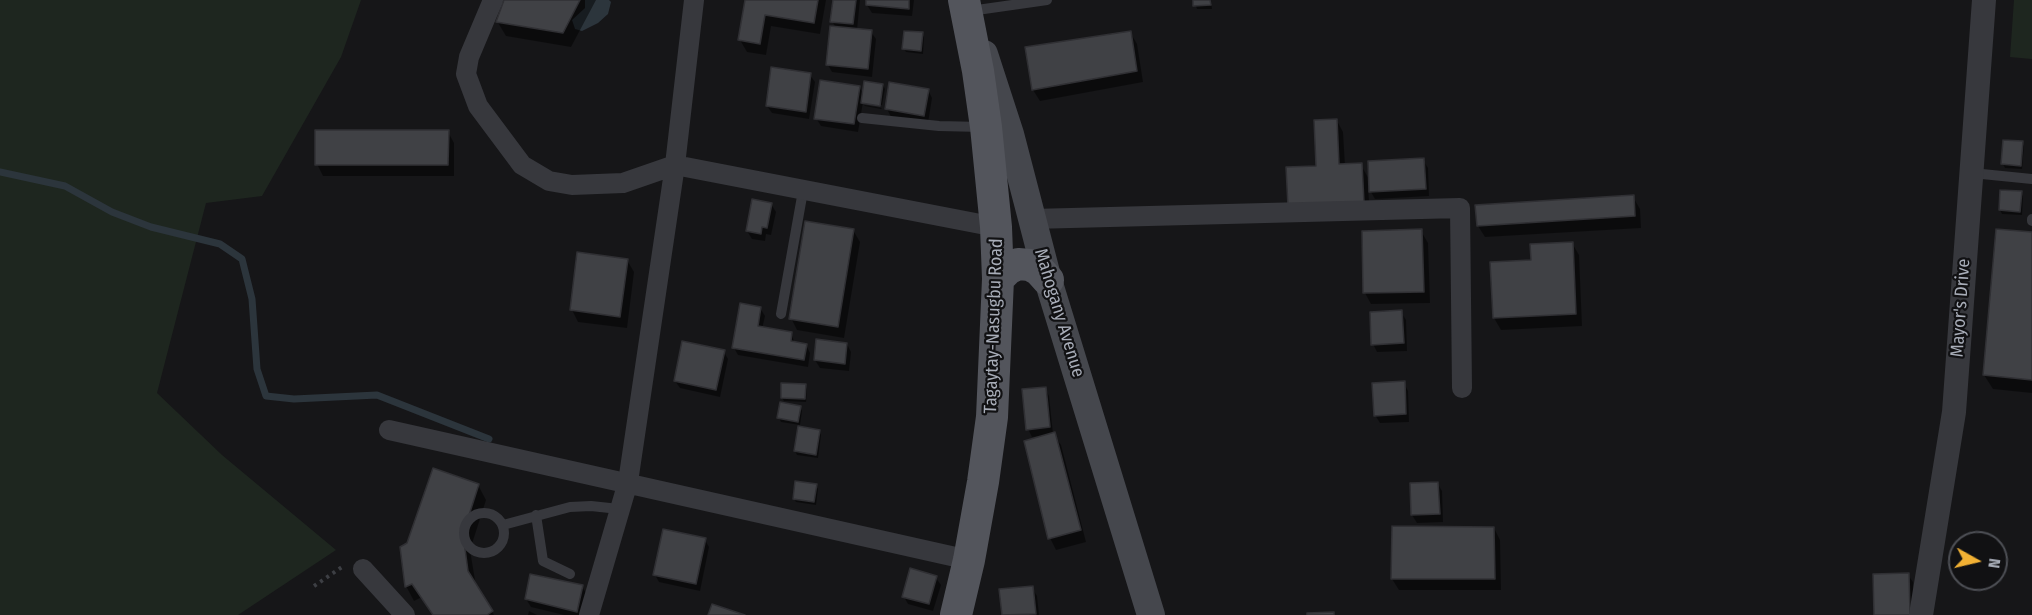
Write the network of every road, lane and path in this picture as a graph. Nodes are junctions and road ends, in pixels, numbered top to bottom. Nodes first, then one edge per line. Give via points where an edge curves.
1 (493, 0) edge
2 (694, 0) edge
3 (1047, 0) edge
4 (1984, 0) edge
5 (965, 6) edge
6 (862, 118) dead end
7 (986, 127) junction
8 (675, 165) junction
9 (1972, 174) junction
10 (2032, 179) edge
11 (803, 191) junction
12 (1032, 219) junction
13 (996, 227) junction
14 (998, 279) junction
15 (1048, 280) junction
16 (782, 314) dead end
17 (1462, 388) dead end
18 (389, 430) dead end
19 (628, 482) junction
20 (619, 509) junction
21 (536, 515) junction
22 (503, 525) dead end
23 (969, 560) junction
24 (363, 569) joint
25 (570, 574) dead end
26 (314, 586) dead end
27 (405, 615) edge
28 (589, 615) edge
29 (956, 615) edge
30 (1151, 615) edge
31 (1921, 615) edge

1 - 8 street via 469,57 466,74 478,106 522,165 549,181 572,185 623,183
2 - 8 street
3 - 5 lane
4 - 9 street, Mayor's Drive
5 - 7 main road, Tagaytay-Nasugbu Road
5 - 12 main road, Mahogany Avenue via 988,63
6 - 7 lane
7 - 13 main road, Tagaytay-Nasugbu Road
8 - 11 street
8 - 19 street
9 - 10 lane
9 - 31 street, Mayor's Drive via 1954,412
11 - 13 street
11 - 16 lane
12 - 15 main road, Mahogany Avenue
12 - 17 street via 1461,208
13 - 14 main road, Tagaytay-Nasugbu Road
14 - 15 main road via 1018,264 1030,265
14 - 23 main road, Tagaytay-Nasugbu Road via 992,417
15 - 30 main road, Mahogany Avenue
18 - 19 street
19 - 20 street
19 - 23 street
20 - 21 lane via 570,507
20 - 28 street
21 - 22 lane
21 - 25 lane via 543,561
23 - 29 main road, Tagaytay-Nasugbu Road
24 - 26 path via 352,559
24 - 27 street

